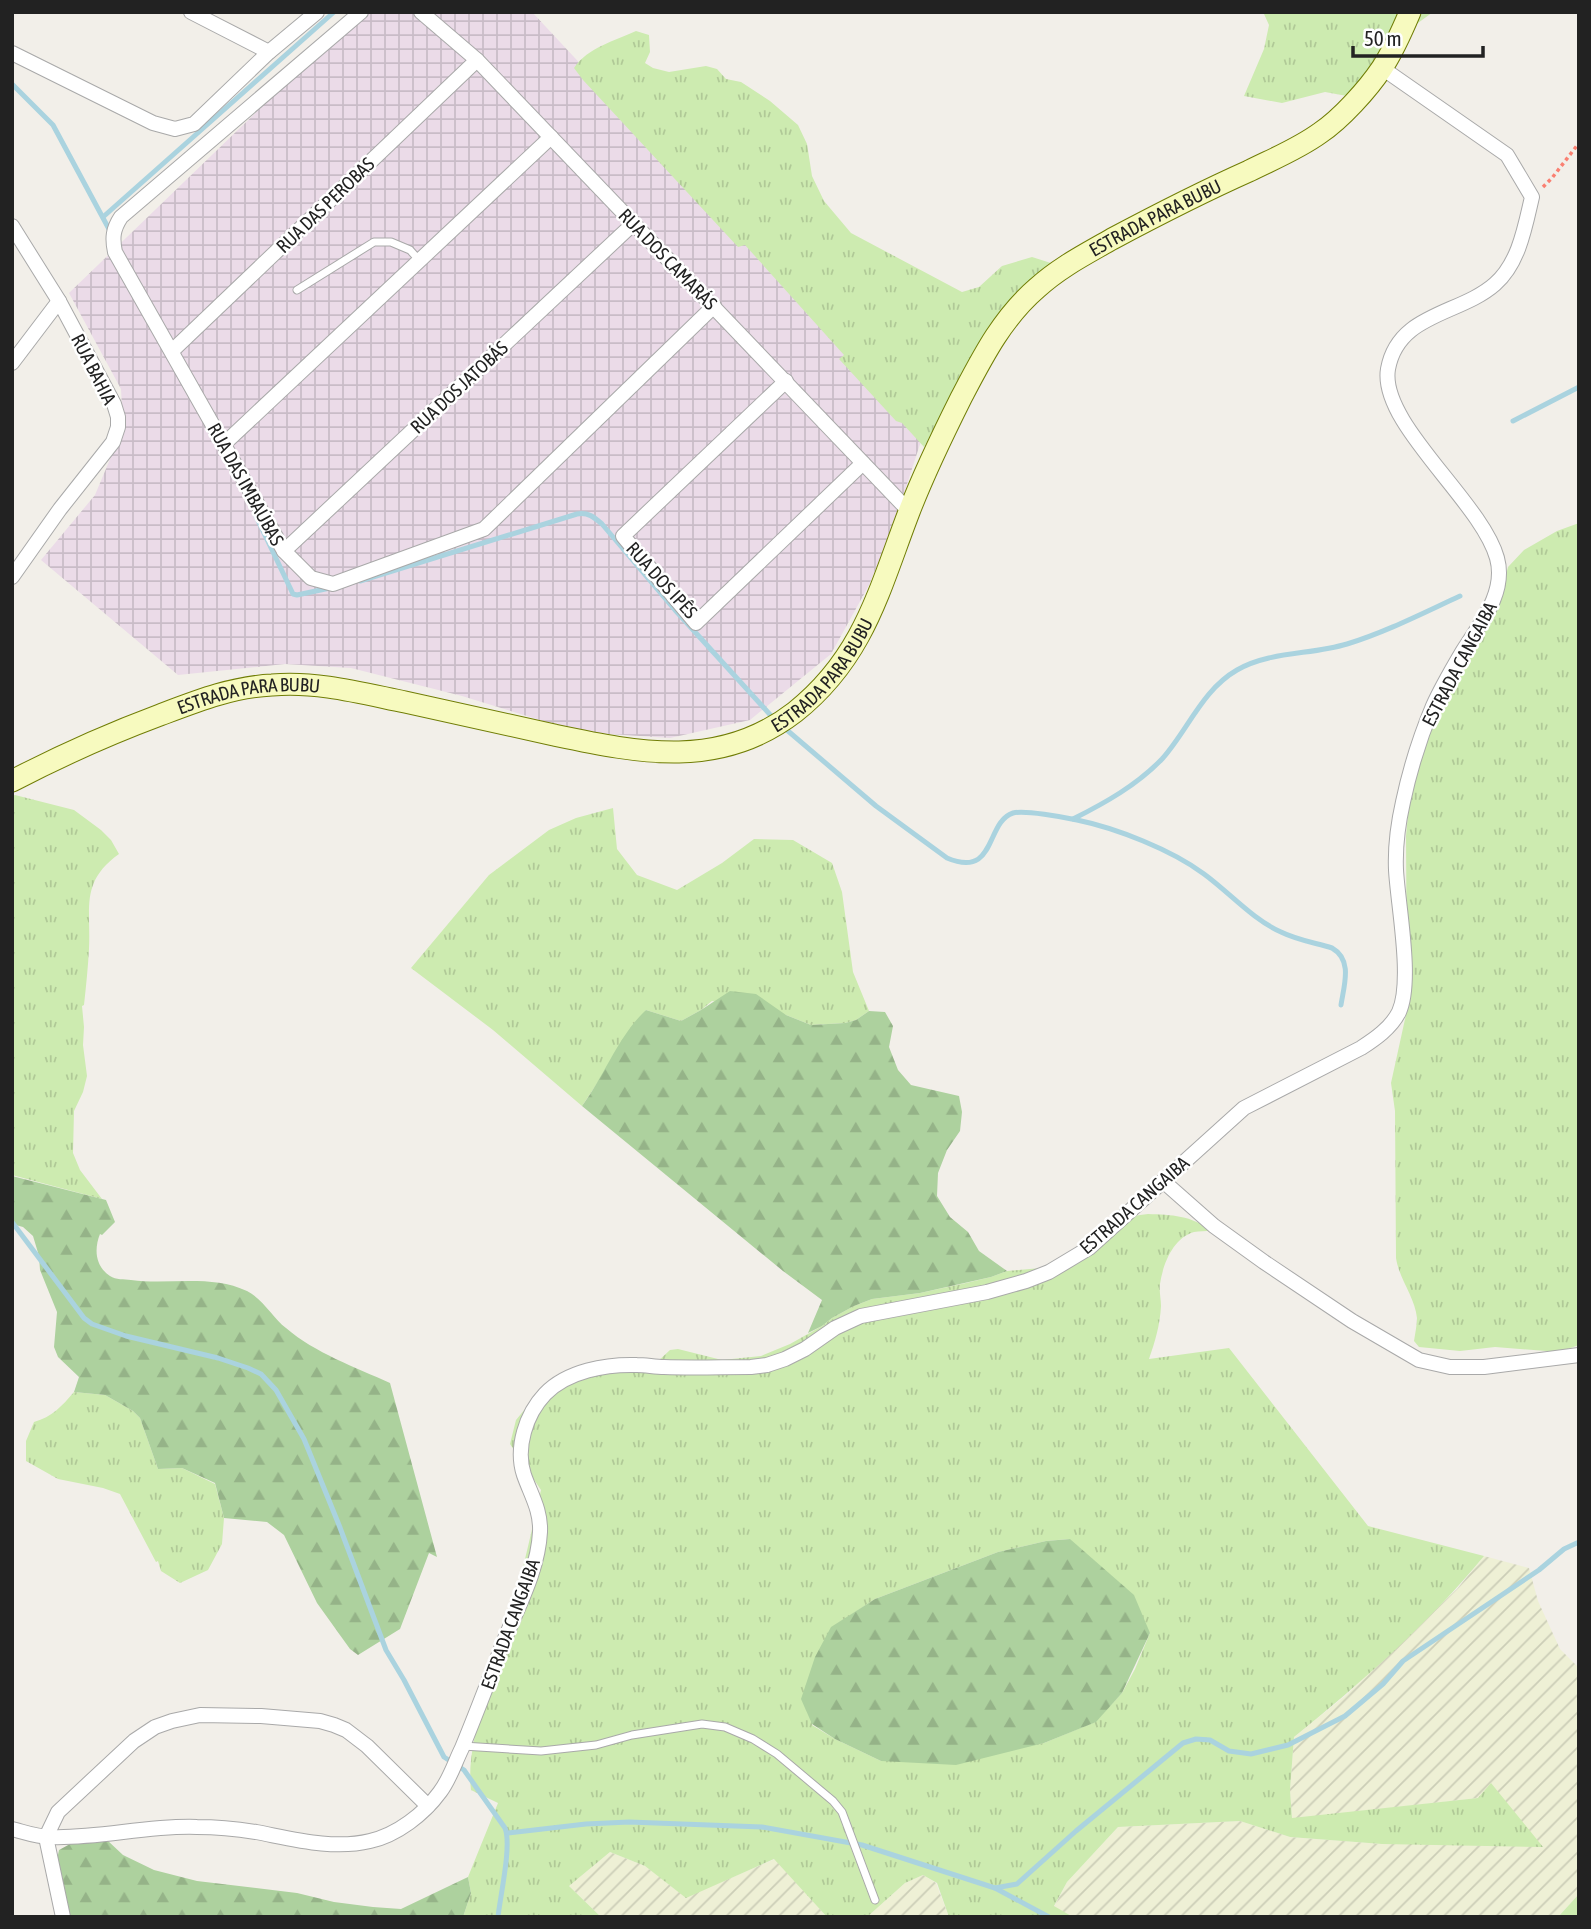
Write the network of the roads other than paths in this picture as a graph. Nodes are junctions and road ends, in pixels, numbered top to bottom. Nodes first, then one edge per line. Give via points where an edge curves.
1 (191, 12) edge
2 (317, 12) edge
3 (361, 12) edge
4 (421, 12) edge
5 (1410, 12) edge
6 (269, 52) junction
7 (12, 53) edge
8 (477, 60) junction
9 (1382, 68) junction
10 (551, 136) junction
11 (634, 223) junction
12 (12, 226) edge
13 (419, 260) junction
14 (297, 290) dead end
15 (59, 301) junction
16 (714, 306) junction
17 (172, 351) junction
18 (12, 363) edge
19 (786, 381) junction
20 (224, 444) junction
21 (863, 463) junction
22 (909, 512) junction
23 (284, 551) junction
24 (12, 578) edge
25 (12, 781) edge
26 (1163, 1181) junction
27 (1579, 1355) edge
28 (463, 1746) junction
29 (428, 1806) junction
30 (12, 1829) edge
31 (46, 1837) junction
32 (875, 1900) dead end
33 (63, 1917) edge

1 - 6 street
2 - 6 street
3 - 17 street, RUA DAS IMBAÚBAS via 115,226 115,252
4 - 8 street, RUA DOS CAMARÁS
5 - 9 street, ESTRADA PARA BUBU
6 - 7 street via 194,124 175,129 153,123
8 - 10 street, RUA DOS CAMARÁS
8 - 17 street, RUA DAS PEROBAS
9 - 22 street, ESTRADA PARA BUBU via 1321,133 1122,234 1064,266 1034,290 988,346
9 - 26 street, ESTRADA CANGAIBA via 1507,155 1532,197 1511,264 1477,297 1412,327 1394,350 1387,378 1398,414 1491,542 1499,576 1496,592 1434,703 1403,801 1396,867 1405,968 1399,1012 1377,1038 1361,1048 1244,1108
10 - 11 street, RUA DOS CAMARÁS
10 - 13 street
11 - 16 street, RUA DOS CAMARÁS
11 - 23 street, RUA DOS JATOBÁS
12 - 15 street, RUA BAHIA
13 - 14 lane via 410,250 391,242 374,242
13 - 20 street
15 - 18 street
15 - 24 street, RUA BAHIA via 114,404 118,428 113,442
16 - 19 street, RUA DOS CAMARÁS
16 - 23 street, RUA DAS IMBAÚBAS via 484,529 333,584 311,578
17 - 20 street, RUA DAS IMBAÚBAS
19 - 21 street, RUA DOS CAMARÁS
19 - 21 street, RUA DOS IPÊS via 623,536 696,624
20 - 23 street, RUA DAS IMBAÚBAS
21 - 22 street, RUA DOS CAMARÁS
22 - 25 street, ESTRADA PARA BUBU via 881,592 848,657 797,710 766,732 721,748 665,754 332,687 272,685 215,695 129,727
26 - 27 street via 1264,1262 1419,1360 1450,1367 1484,1367
26 - 28 street, ESTRADA CANGAIBA via 1089,1248 1026,1281 861,1316 805,1349 766,1365 620,1365 590,1370 554,1386 532,1413 522,1442 524,1475 539,1515 537,1550
28 - 29 street, ESTRADA CANGAIBA via 441,1791
28 - 32 lane via 541,1751 702,1724 725,1727 777,1754 833,1801 842,1812
29 - 31 street, ESTRADA CANGAIBA via 391,1833 352,1844 195,1827
29 - 31 street via 367,1746 334,1725 261,1716 200,1715 155,1727 134,1741 58,1812
30 - 31 street, ESTRADA CANGAIBA
31 - 33 street

